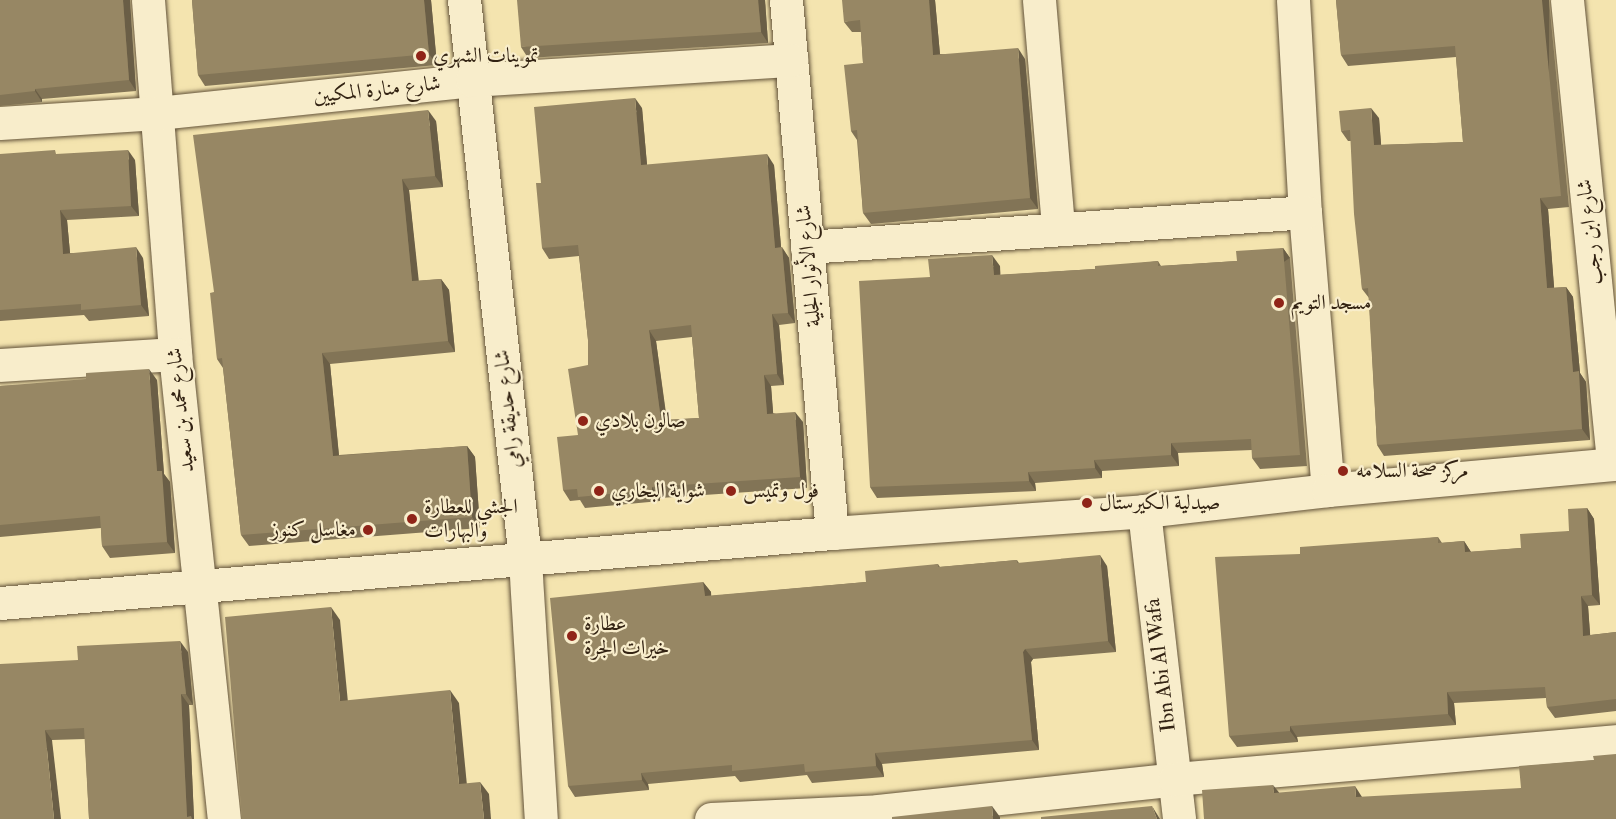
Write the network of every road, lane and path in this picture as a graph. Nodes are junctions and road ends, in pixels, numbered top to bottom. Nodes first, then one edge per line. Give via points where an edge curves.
1 (148, 0) edge
2 (464, 0) edge
3 (786, 0) edge
4 (1039, 0) edge
5 (1293, 0) edge
6 (1567, 0) edge
7 (791, 60) junction
8 (472, 80) junction
9 (158, 113) junction
10 (0, 123) edge
11 (1305, 212) junction
12 (1058, 228) junction
13 (807, 247) junction
14 (175, 354) junction
15 (0, 365) edge
16 (1614, 464) edge
17 (1328, 490) junction
18 (1144, 511) junction
19 (832, 533) junction
20 (525, 560) junction
21 (200, 588) junction
22 (0, 603) edge
23 (1616, 741) edge
24 (1174, 779) junction
25 (878, 815) edge
26 (224, 819) edge
27 (541, 819) edge
28 (711, 819) edge
29 (1179, 819) edge

1 - 9 street, شارع محمد بن سعيد
2 - 8 street, شارع حديقة رامي
3 - 7 street, شارع الأنوار الجلية
4 - 12 street
5 - 11 street
6 - 16 street, شارع ابن رجب
7 - 8 street, شارع منارة المكيين
7 - 13 street, شارع الأنوار الجلية
8 - 9 street, شارع منارة المكيين
8 - 20 street, شارع حديقة رامي
9 - 10 street, شارع منارة المكيين
9 - 14 street, شارع محمد بن سعيد
11 - 12 street
11 - 17 street
12 - 13 street
13 - 19 street, شارع الأنوار الجلية
14 - 15 street
14 - 21 street, شارع محمد بن سعيد
16 - 17 street
17 - 18 street
18 - 19 street
18 - 24 street, Ibn Abi Al Wafa
19 - 20 street
20 - 21 street
20 - 27 street, شارع حديقة رامي
21 - 22 street
21 - 26 street, شارع محمد بن سعيد
23 - 24 street
24 - 25 street
24 - 29 street, Ibn Abi Al Wafa
25 - 28 street

